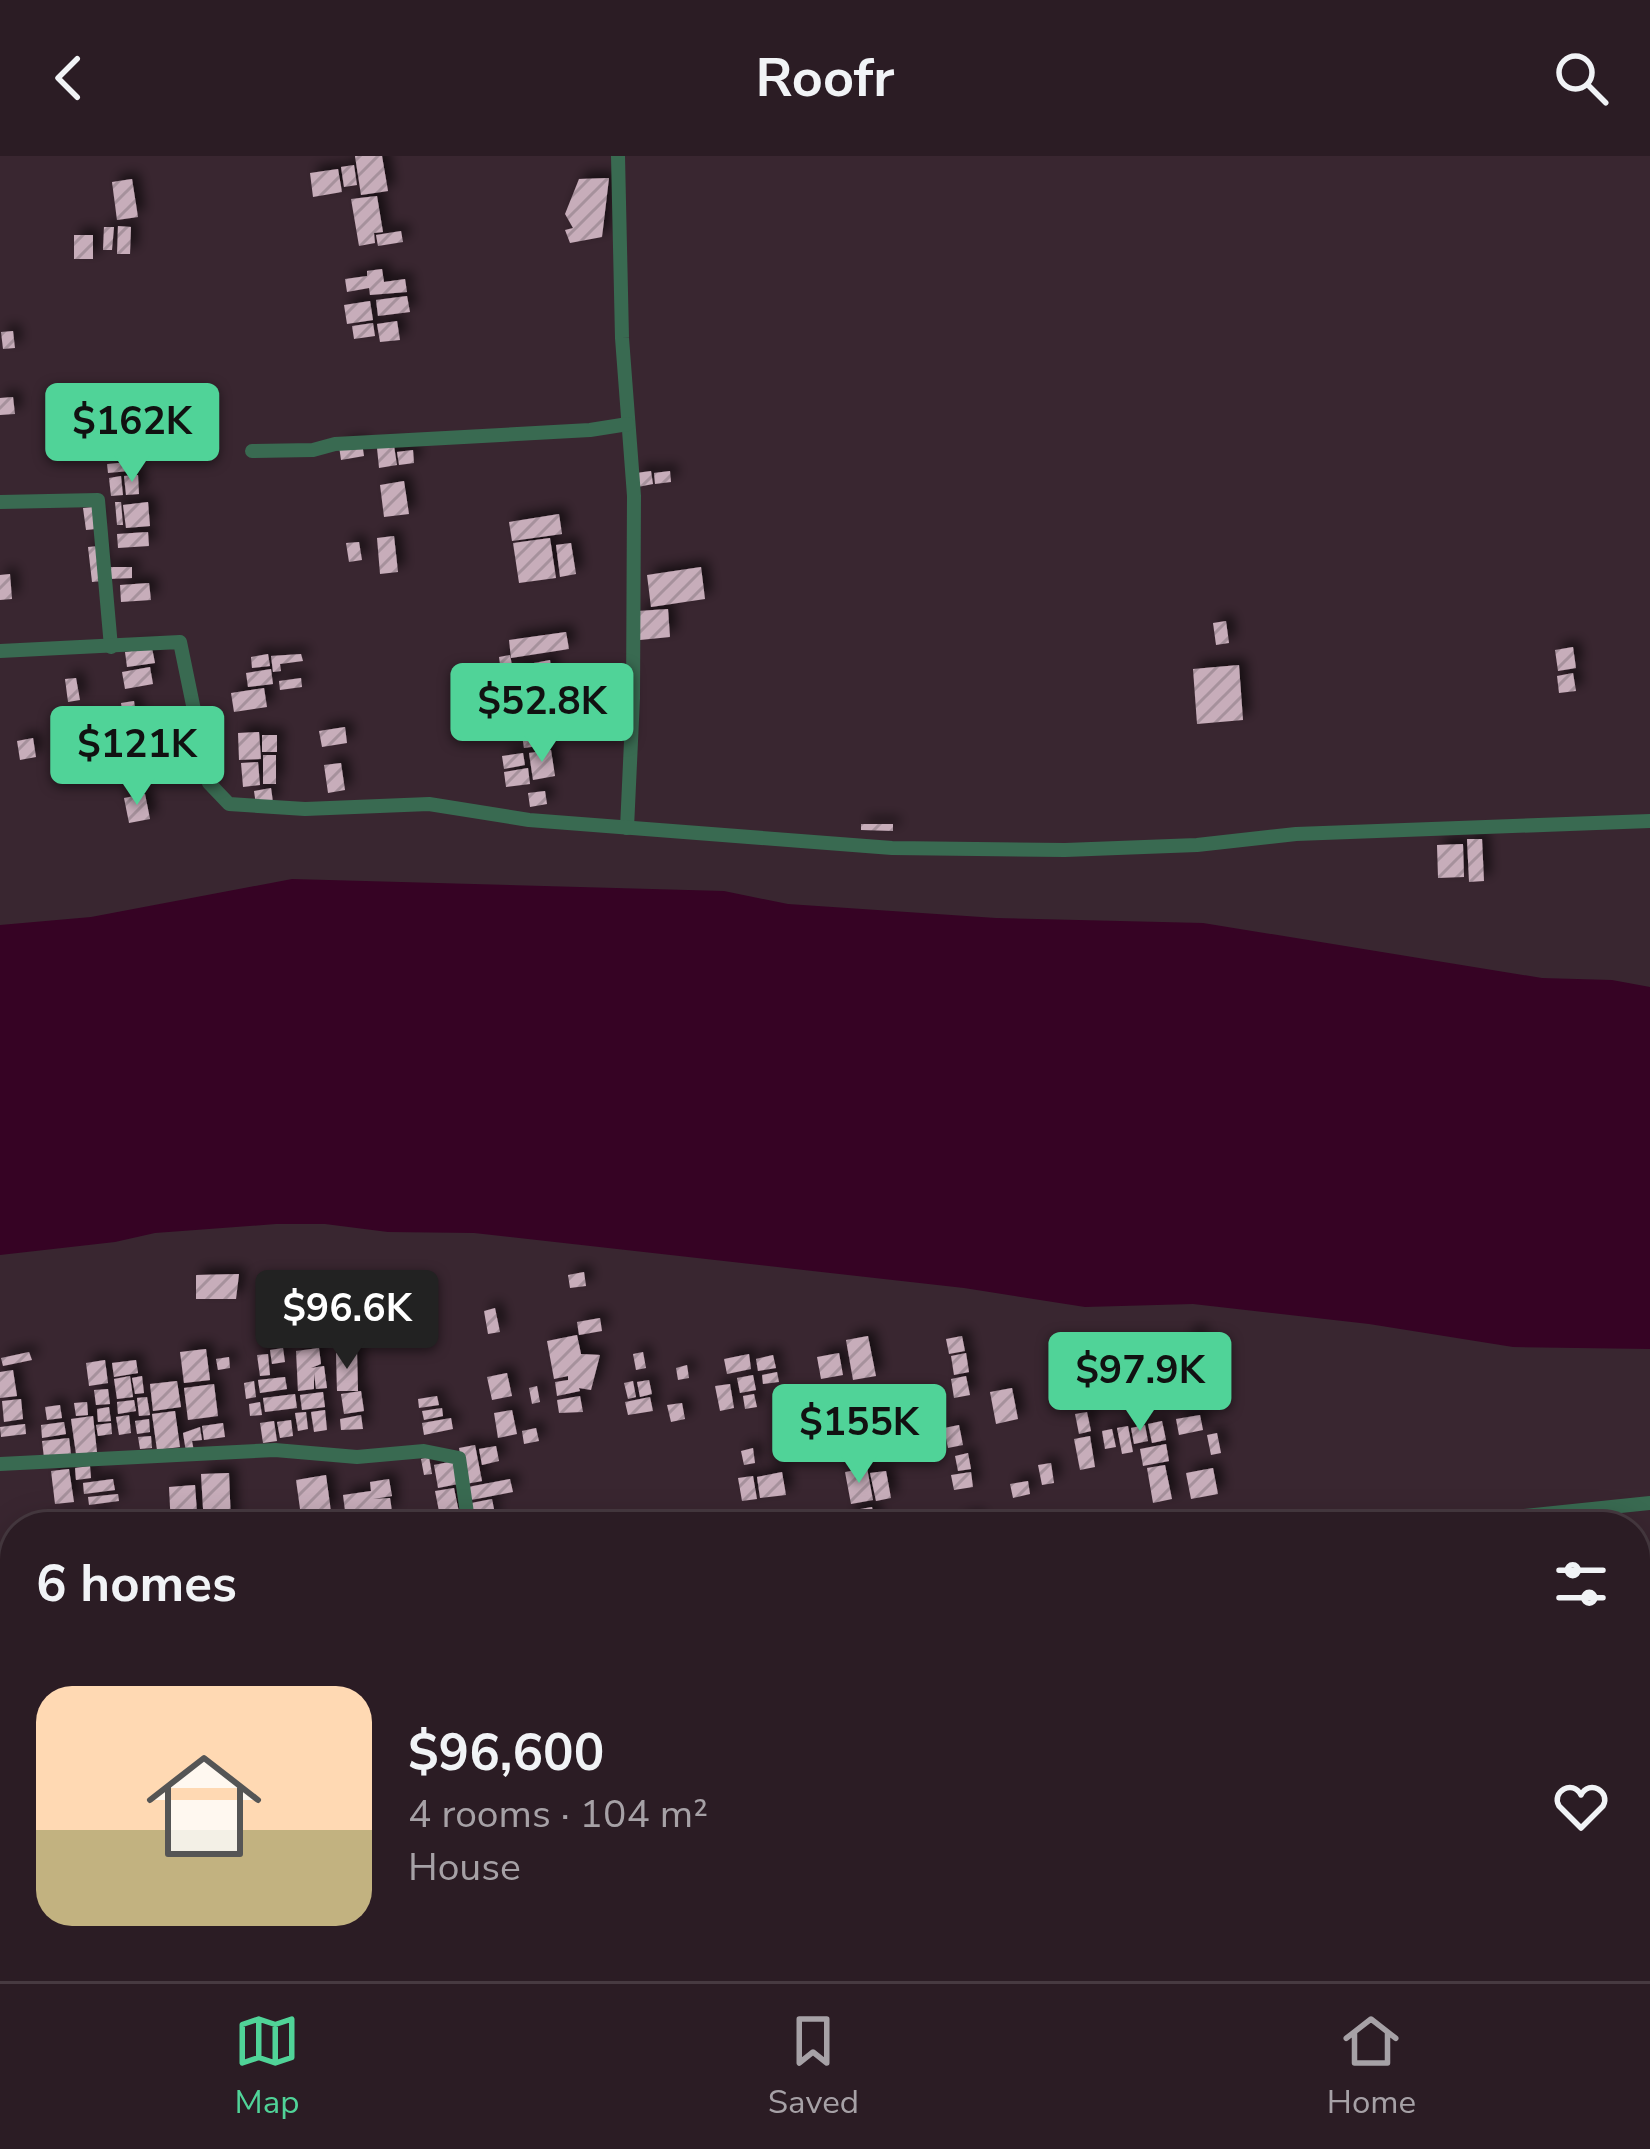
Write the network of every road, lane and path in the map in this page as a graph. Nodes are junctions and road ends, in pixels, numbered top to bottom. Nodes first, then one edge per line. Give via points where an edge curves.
1 (618, 156) edge
2 (628, 424) junction
3 (252, 451) dead end
4 (0, 502) edge
5 (111, 647) junction
6 (0, 651) edge
7 (1650, 821) edge
8 (627, 828) junction
9 (0, 1464) edge
10 (1650, 1503) edge
11 (467, 1512) edge
12 (1563, 1512) edge

1 - 2 street
2 - 3 street
2 - 8 street via 634,613
4 - 5 street via 98,500
5 - 6 street
5 - 8 street via 180,642 209,784 230,804 429,804
7 - 8 street via 1065,850 892,848
9 - 11 street via 275,1450 357,1457 442,1452 458,1458
10 - 12 street

